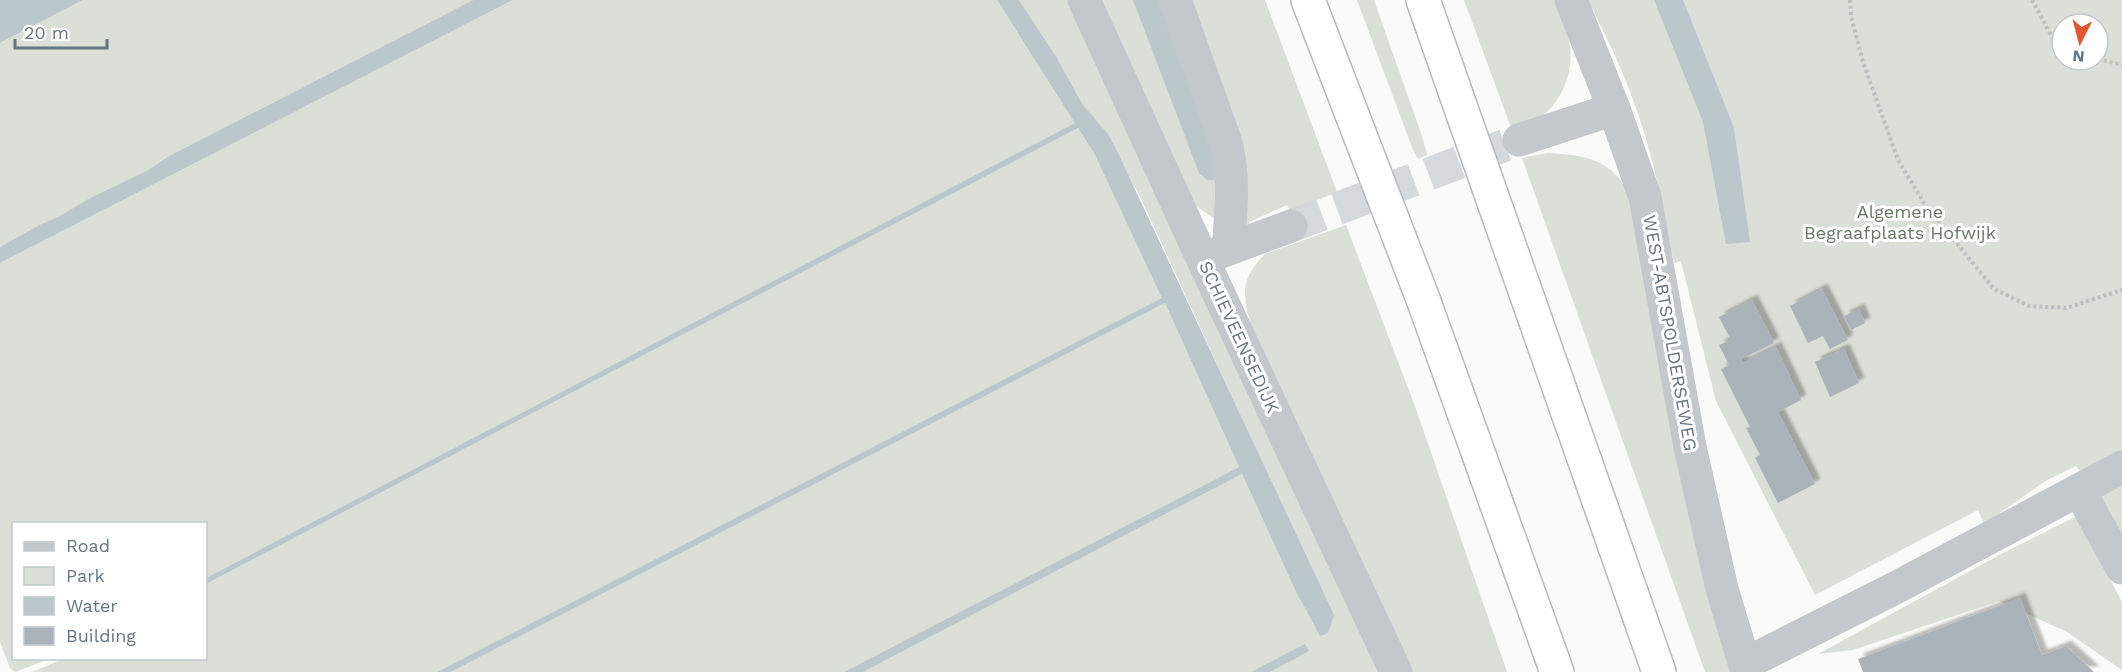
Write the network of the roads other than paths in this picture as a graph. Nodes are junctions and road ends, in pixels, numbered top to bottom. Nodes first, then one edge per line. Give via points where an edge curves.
1 (1084, 0) edge
2 (1175, 0) edge
3 (1308, 0) edge
4 (1423, 0) edge
5 (1571, 0) edge
6 (1614, 110) junction
7 (1520, 140) tunnel mouth
8 (1292, 226) tunnel mouth
9 (1215, 254) junction
10 (2122, 467) edge
11 (2079, 490) junction
12 (2122, 568) edge
13 (1746, 668) edge
14 (1396, 672) edge
15 (1557, 672) edge
16 (1659, 672) edge

1 - 9 street, SCHIEVEENSEDIJK
2 - 9 street via 1231,163 1233,189
3 - 15 highway via 1423,299
4 - 16 highway
5 - 6 street, WEST-ABTSPOLDERSEWEG
6 - 7 street
6 - 13 street, WEST-ABTSPOLDERSEWEG via 1645,197 1690,447 1722,589
8 - 9 street
9 - 14 street, SCHIEVEENSEDIJK
10 - 11 street
11 - 12 street
11 - 13 street

